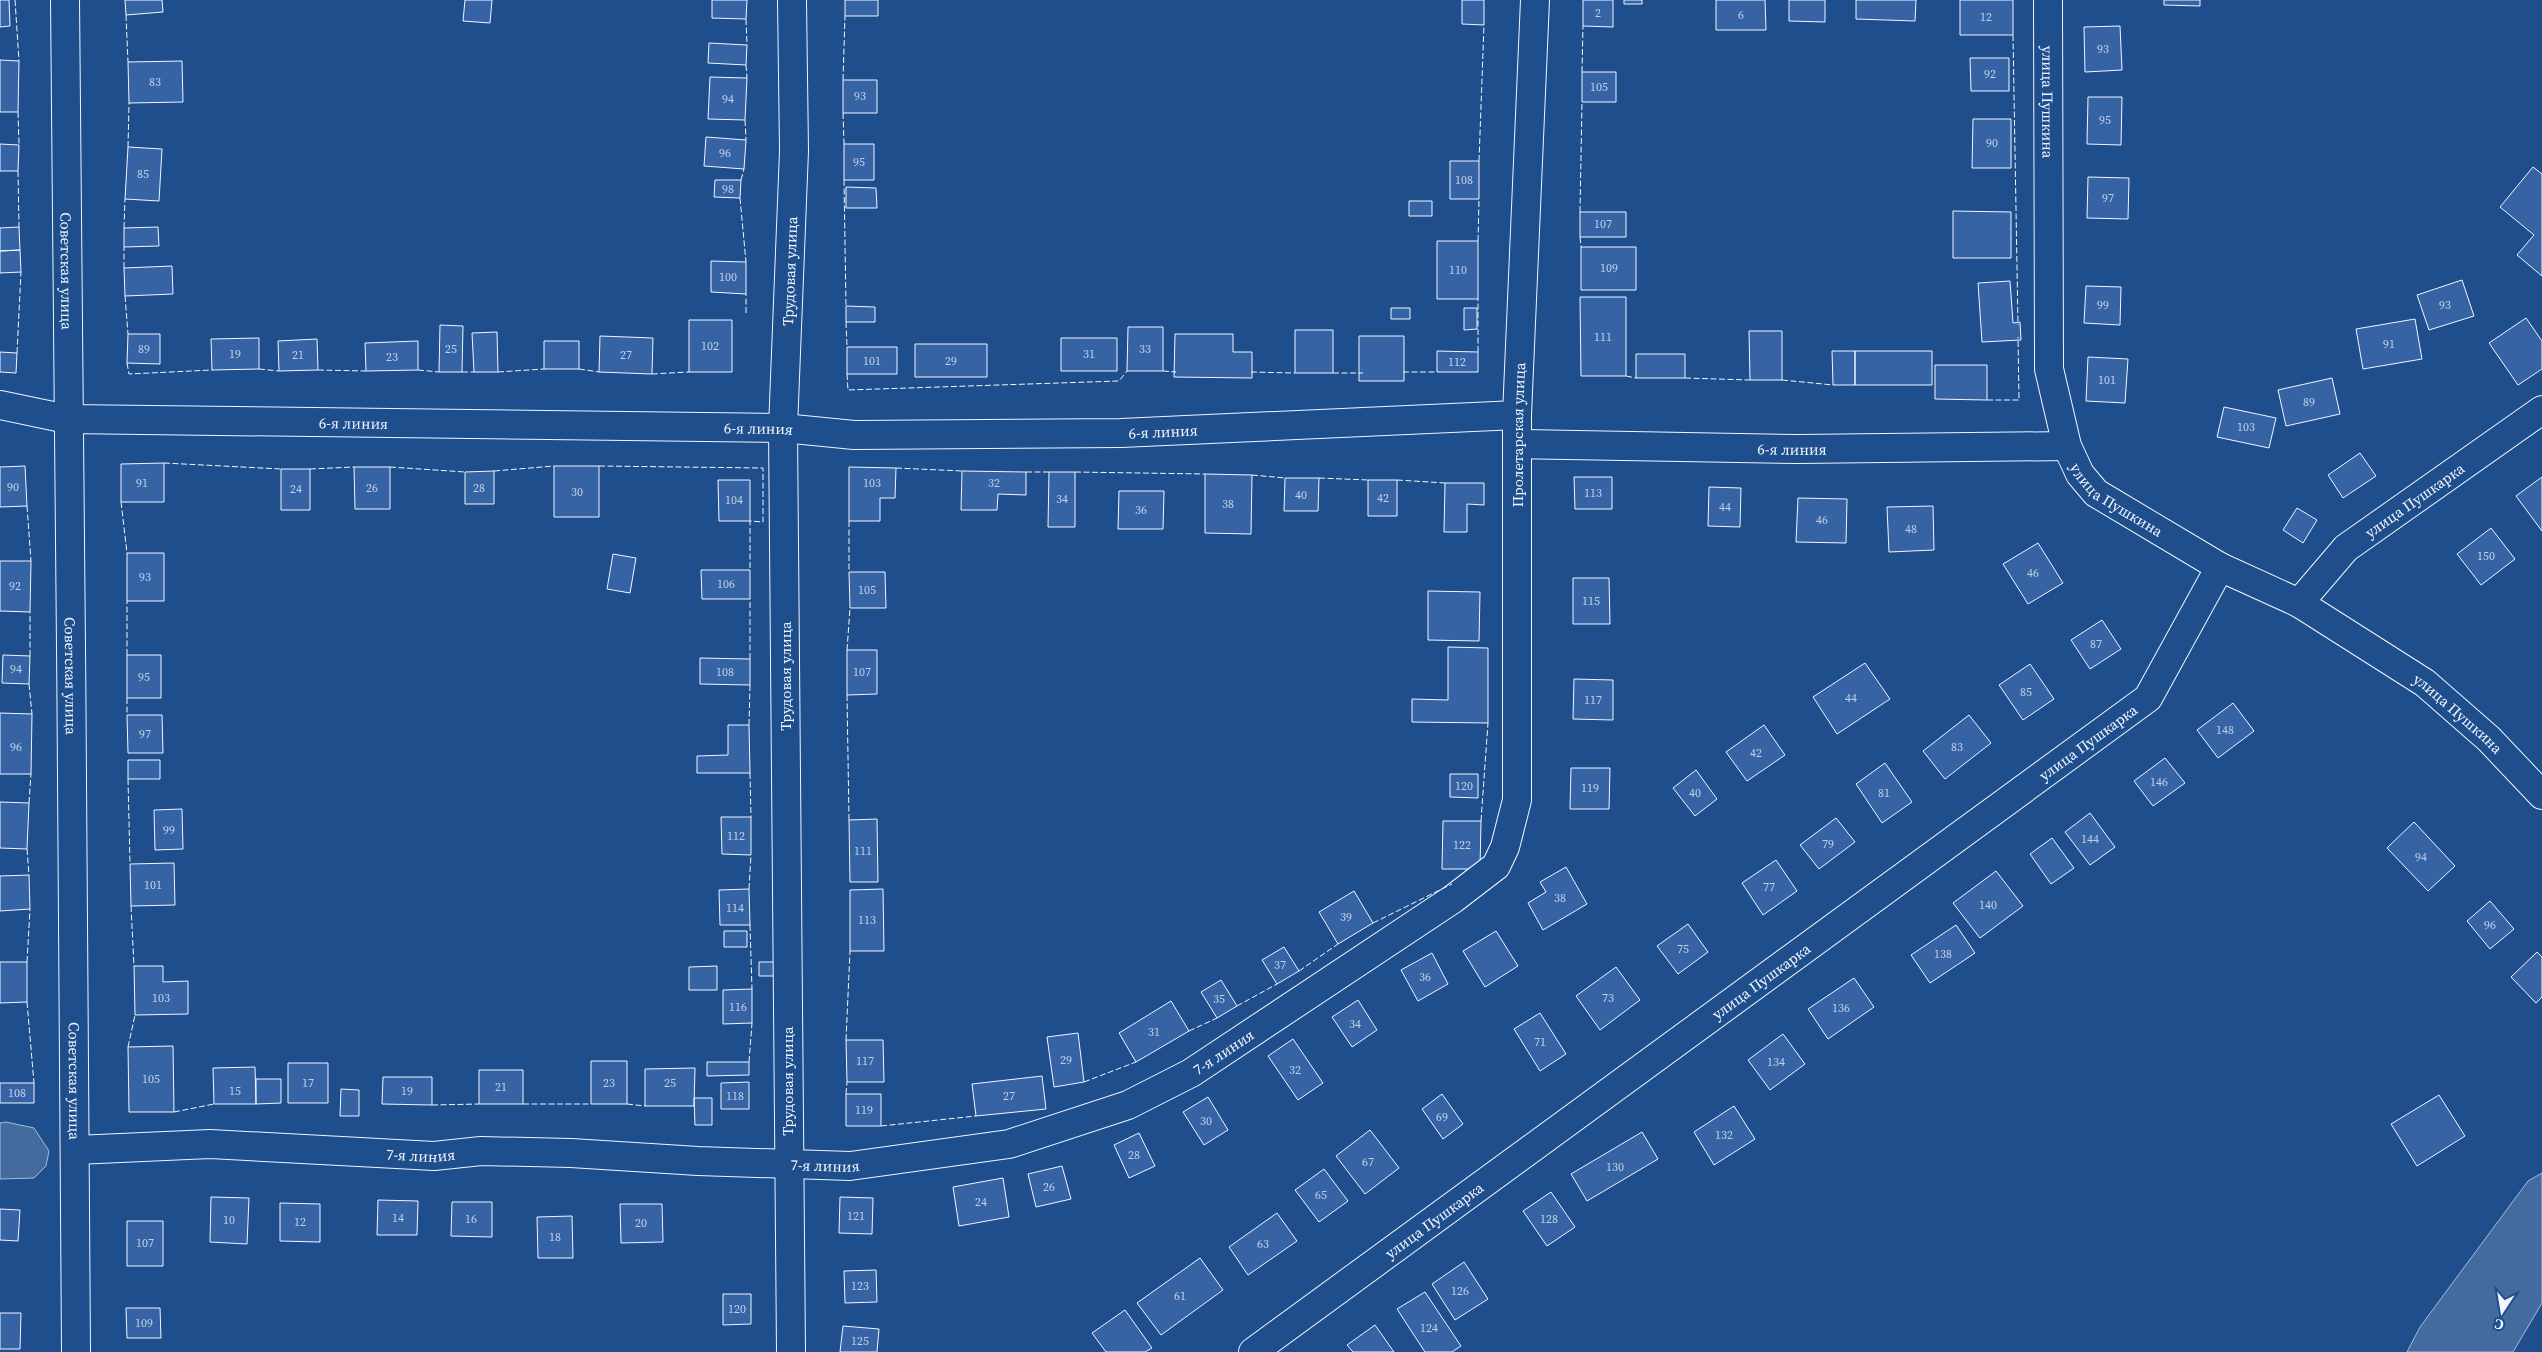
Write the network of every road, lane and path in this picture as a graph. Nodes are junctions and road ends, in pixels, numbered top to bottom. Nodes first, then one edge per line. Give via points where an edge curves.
1 (65, 0) edge
2 (792, 0) edge
3 (1535, 0) edge
4 (2048, 0) edge
5 (0, 405) edge
6 (2542, 410) edge
7 (1517, 415) junction
8 (67, 419) junction
9 (783, 428) junction
10 (1517, 444) junction
11 (2067, 446) junction
12 (2220, 567) junction
13 (2299, 603) junction
14 (2542, 795) edge
15 (1496, 866) joint
16 (76, 1150) junction
17 (788, 1163) junction
18 (76, 1352) edge
19 (791, 1352) edge
20 (1253, 1352) edge

1 - 8 street, Советская улица
2 - 9 street, Трудовая улица via 794,151
3 - 7 street, Пролетарская улица
4 - 11 street, улица Пушкина via 2049,369
5 - 8 street, 6-я линия
6 - 13 street, улица Пушкарка via 2346,548
7 - 9 street, 6-я линия via 1121,433 854,435
7 - 10 street, Пролетарская улица
8 - 9 street, 6-я линия
8 - 16 street, Советская улица
9 - 17 street, Трудовая улица
10 - 11 street, 6-я линия via 1798,449
10 - 15 street, Пролетарская улица via 1517,800 1506,846
11 - 12 street, улица Пушкина via 2080,474 2096,492
12 - 13 street, улица Пушкина
12 - 20 street, улица Пушкарка via 2148,698
13 - 14 street, улица Пушкина via 2425,683 2489,739
15 - 17 street, 7-я линия via 1453,899 1191,1073 1128,1105 1010,1144 850,1166
16 - 17 street, 7-я линия via 210,1144 434,1156 481,1151
16 - 18 street, Советская улица
17 - 19 street, Трудовая улица

